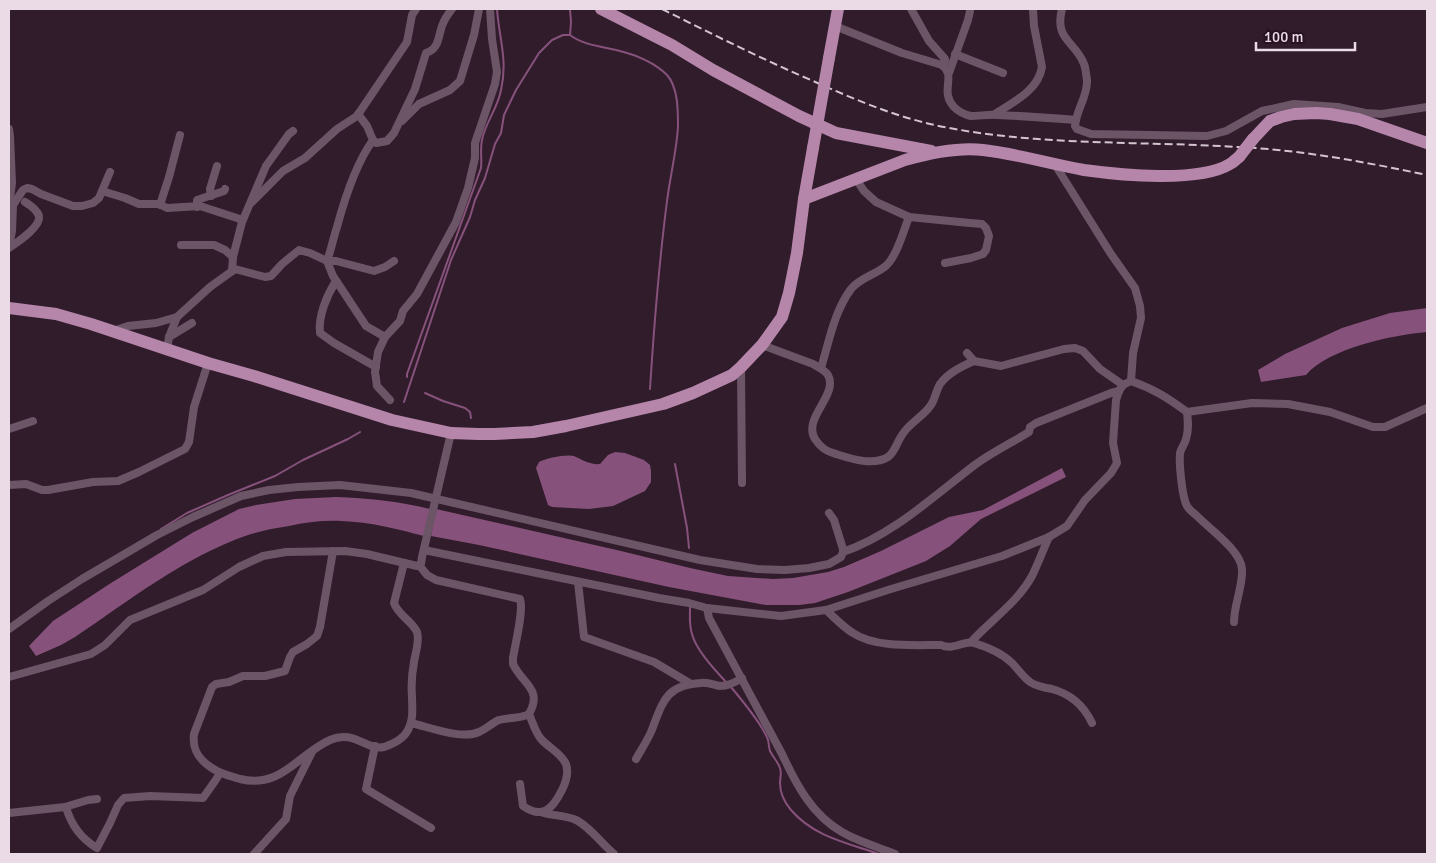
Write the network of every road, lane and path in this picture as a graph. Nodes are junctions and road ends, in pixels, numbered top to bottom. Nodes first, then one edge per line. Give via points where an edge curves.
1 (452, 9) edge
2 (479, 9) edge
3 (490, 9) edge
4 (602, 9) edge
5 (838, 9) edge
6 (911, 9) edge
7 (1033, 9) edge
8 (1062, 9) edge
9 (411, 11) edge
10 (970, 11) dead end
11 (835, 26) junction
12 (955, 54) junction
13 (942, 64) junction
14 (949, 73) junction
15 (1003, 73) dead end
16 (1427, 107) edge
17 (1294, 109) junction
18 (358, 114) junction
19 (995, 114) junction
20 (1076, 120) junction
21 (398, 124) junction
22 (9, 129) edge
23 (293, 131) dead end
24 (180, 135) dead end
25 (374, 140) junction
26 (1427, 143) edge
27 (939, 152) junction
28 (1054, 164) junction
29 (217, 166) dead end
30 (110, 172) dead end
31 (856, 179) junction
32 (225, 189) dead end
33 (102, 191) junction
34 (211, 196) junction
35 (804, 199) junction
36 (24, 202) dead end
37 (251, 202) junction
38 (13, 205) junction
39 (160, 205) junction
40 (197, 207) junction
41 (909, 217) junction
42 (243, 220) junction
43 (181, 244) dead end
44 (9, 247) edge
45 (233, 257) junction
46 (327, 261) junction
47 (394, 261) dead end
48 (945, 263) dead end
49 (232, 271) junction
50 (336, 281) junction
51 (9, 308) edge
52 (177, 317) junction
53 (192, 322) dead end
54 (114, 331) junction
55 (385, 337) junction
56 (168, 343) junction
57 (762, 345) junction
58 (967, 353) dead end
59 (974, 360) junction
60 (208, 363) junction
61 (376, 367) junction
62 (741, 367) junction
63 (821, 368) junction
64 (1131, 381) junction
65 (1121, 388) junction
66 (390, 400) dead end
67 (1427, 408) edge
68 (1187, 412) junction
69 (33, 421) dead end
70 (9, 429) edge
71 (451, 433) junction
72 (742, 483) dead end
73 (9, 485) edge
74 (435, 500) junction
75 (829, 514) dead end
76 (1049, 537) junction
77 (333, 550) junction
78 (424, 550) junction
79 (844, 552) junction
80 (404, 563) junction
81 (419, 565) junction
82 (578, 582) junction
83 (707, 608) junction
84 (826, 610) junction
85 (1234, 622) dead end
86 (9, 629) edge
87 (972, 642) junction
88 (9, 678) edge
89 (742, 678) junction
90 (691, 684) junction
91 (529, 714) junction
92 (1092, 723) dead end
93 (410, 724) junction
94 (375, 746) junction
95 (314, 748) junction
96 (636, 759) dead end
97 (220, 773) junction
98 (520, 784) dead end
99 (97, 800) dead end
100 (66, 807) junction
101 (541, 812) junction
102 (9, 813) edge
103 (431, 828) dead end
104 (254, 854) edge
105 (614, 854) edge
106 (895, 854) edge

1 - 21 street via 434,49 426,53 415,89
2 - 21 street via 460,81 450,90 419,104
3 - 55 street via 497,72 475,143 468,188 456,222 417,294
4 - 27 main road via 836,133
5 - 11 main road
6 - 13 street via 929,41 945,58
7 - 19 street via 1041,73 1028,92
8 - 20 street via 1059,18 1062,34 1082,60 1087,82
9 - 18 street via 406,42
10 - 12 street
11 - 13 street via 902,53
11 - 35 main road, bridge
12 - 14 street
12 - 15 street
13 - 14 street
14 - 19 street via 947,93 955,108 969,116
16 - 17 street via 1382,114 1338,108
17 - 20 street via 1262,111 1226,131 1207,136 1091,134 1077,129
17 - 26 main road via 1346,116
17 - 28 main road, bridge via 1270,121 1239,157 1214,171 1188,176 1145,175
18 - 25 street
18 - 37 street via 305,158 283,171
19 - 20 street
21 - 25 street via 387,142 380,144
22 - 38 street via 10,198
23 - 37 street via 266,166
24 - 39 street
25 - 46 street via 361,159
27 - 28 main road via 982,150
27 - 31 main road via 905,160
28 - 64 street via 1134,288 1141,318
29 - 34 street
30 - 33 street
31 - 35 main road
31 - 41 street via 876,202
32 - 34 street
33 - 38 street via 94,203 73,206 27,188
33 - 39 street via 139,204
34 - 40 street via 197,200
35 - 57 main road via 798,253 786,306
36 - 44 street via 34,209 39,216 38,221
37 - 42 street
38 - 44 street
39 - 40 street via 167,208
40 - 42 street
41 - 48 street via 982,224 986,228 989,236 983,254
41 - 63 street via 892,260 859,281 846,296
42 - 45 street
43 - 45 street via 214,245
45 - 49 street
46 - 47 street via 374,271
46 - 49 street via 299,250 271,276
46 - 50 street
49 - 52 street
50 - 55 street via 366,326
50 - 61 street via 322,314 320,333
51 - 54 main road via 56,314
52 - 54 street
52 - 56 street
53 - 56 street
54 - 56 main road
55 - 61 street
56 - 60 main road
57 - 62 main road
57 - 63 street
58 - 59 street
59 - 63 street via 947,377 931,405 902,434 894,452 878,461 861,461 828,452 813,435 814,419 830,387 828,374
59 - 65 street via 1001,366 1075,348 1083,351
60 - 71 main road via 392,420
60 - 73 street via 194,407 189,442 182,451 118,480 48,490 26,484
61 - 66 street via 377,386
62 - 71 main road via 718,382 663,404 532,432
62 - 72 street
64 - 65 street
64 - 68 street via 1168,397
65 - 76 street via 1116,400 1113,443 1117,463 1067,526
65 - 79 street via 1036,423 1029,432 976,464 887,530
67 - 68 street via 1385,427 1288,404 1252,404
68 - 85 street via 1189,424 1180,451 1187,507 1227,544 1242,566
69 - 70 street
71 - 74 street
74 - 78 street
74 - 79 street via 691,558 757,569 809,568 829,564
74 - 86 street via 411,493 340,485 269,490 241,496 157,536 48,601
75 - 79 street
76 - 84 street via 1002,556
76 - 87 street via 1032,576 1019,594
77 - 80 street
77 - 88 street via 275,553 254,559 203,590 130,620 91,654
77 - 97 street via 316,636 294,652 285,671 265,676 243,676 212,688 193,742 202,762
78 - 81 street
78 - 82 street
80 - 81 street
80 - 93 street via 394,603 417,633
81 - 91 street via 426,575 436,580 520,599 521,613 513,658 514,667 534,692
82 - 83 street
82 - 90 street via 584,637 654,662
83 - 84 street via 781,616
83 - 89 street via 709,618
84 - 87 street via 866,640 946,647
87 - 92 street via 1001,654 1031,683 1058,690 1078,702
89 - 90 street via 722,686
89 - 106 street via 800,790 815,809 840,831
90 - 96 street via 667,696
91 - 93 street via 503,719 479,732 465,734
91 - 101 street via 537,734 560,755 568,771 555,803
93 - 94 street via 402,738 382,747
94 - 95 street via 346,736
94 - 103 street via 366,788
95 - 97 street via 268,780 250,781
95 - 104 street via 290,796 286,819
97 - 100 street via 203,798 124,798 97,848 73,827
98 - 101 street via 523,806
99 - 100 street
100 - 102 street
101 - 105 street via 575,819

